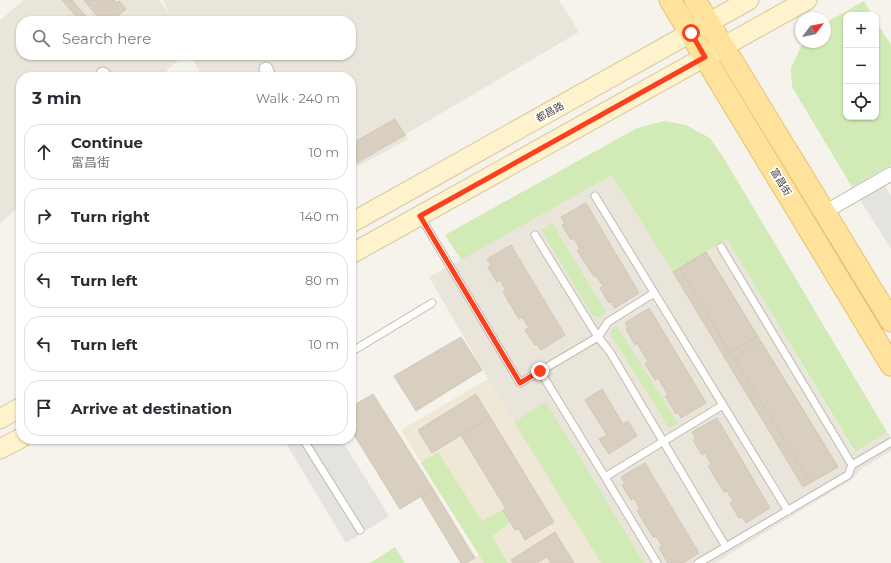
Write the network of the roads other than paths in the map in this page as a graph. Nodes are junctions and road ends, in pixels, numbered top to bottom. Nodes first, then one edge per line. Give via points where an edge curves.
1 (670, 0) edge
2 (695, 0) edge
3 (749, 0) edge
4 (807, 0) edge
5 (709, 22) junction
6 (691, 33) junction
7 (724, 47) junction
8 (705, 57) junction
9 (891, 174) edge
10 (595, 196) dead end
11 (825, 212) junction
12 (420, 216) junction
13 (356, 220) edge
14 (535, 236) dead end
15 (721, 247) dead end
16 (356, 251) edge
17 (654, 293) junction
18 (432, 303) dead end
19 (891, 320) edge
20 (598, 337) junction
21 (356, 349) edge
22 (891, 365) edge
23 (540, 371) junction
24 (723, 405) junction
25 (16, 410) edge
26 (0, 419) edge
27 (16, 441) edge
28 (663, 442) junction
29 (891, 442) edge
30 (307, 444) edge
31 (0, 449) edge
32 (852, 465) junction
33 (606, 477) junction
34 (788, 511) junction
35 (360, 530) dead end
36 (726, 547) junction
37 (657, 563) edge
38 (698, 563) edge

1 - 6 main road, 富昌街
2 - 5 main road
3 - 5 main road, 都昌路
4 - 7 main road
5 - 6 main road, 都昌路
5 - 7 main road
6 - 8 main road, 富昌街
6 - 13 main road, 都昌路
7 - 8 main road
7 - 11 main road
8 - 12 main road
8 - 22 main road, 富昌街
9 - 11 street
10 - 17 lane
11 - 19 main road
12 - 16 main road
12 - 23 lane via 520,383
14 - 20 lane
15 - 32 lane
17 - 20 lane via 608,322
17 - 24 lane
18 - 21 lane
20 - 23 lane
20 - 28 lane via 610,352
23 - 33 lane
24 - 28 lane
24 - 34 lane
25 - 26 main road
27 - 31 main road
28 - 33 lane
28 - 36 lane
29 - 32 lane
30 - 35 lane
32 - 34 lane via 848,475
33 - 37 lane
34 - 36 lane
36 - 38 lane

